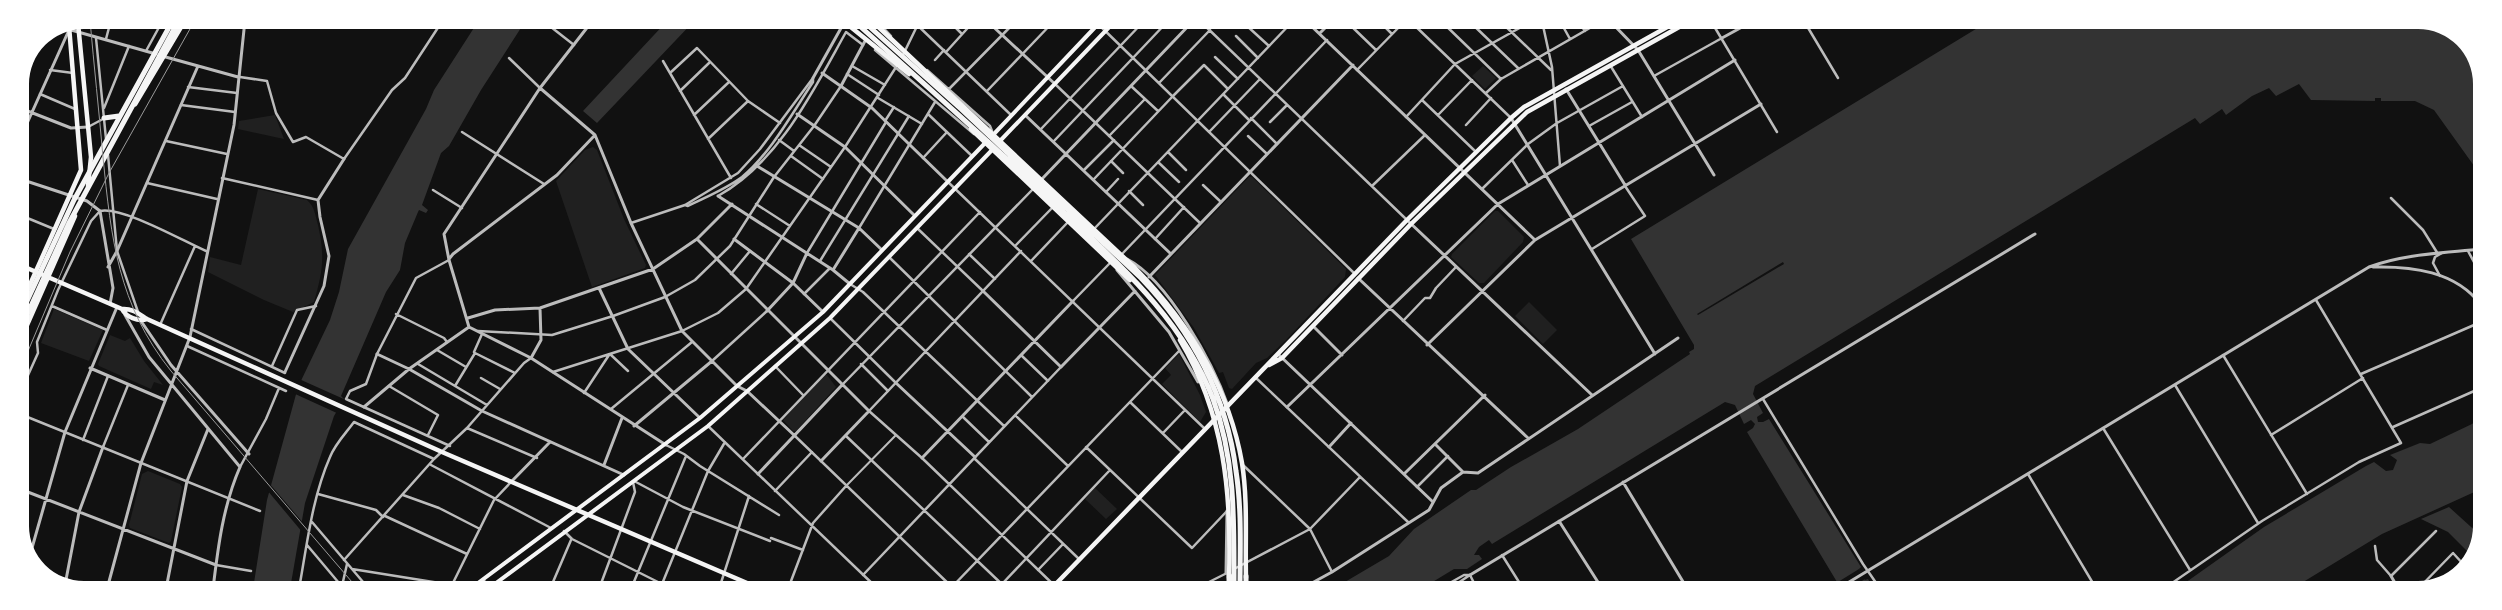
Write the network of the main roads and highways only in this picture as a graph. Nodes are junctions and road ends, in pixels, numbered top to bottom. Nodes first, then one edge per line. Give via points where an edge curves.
1 (167, 29) edge
2 (174, 29) edge
3 (180, 29) edge
4 (854, 29) edge
5 (863, 29) edge
6 (872, 29) edge
7 (881, 29) edge
8 (1092, 29) edge
9 (1107, 29) edge
10 (1663, 29) edge
11 (1676, 29) edge
12 (78, 30) edge
13 (67, 32) edge
14 (104, 118) road end
15 (1513, 120) junction
16 (993, 135) junction
17 (984, 141) junction
18 (1000, 142) junction
19 (992, 149) junction
20 (29, 269) edge
21 (36, 272) junction
22 (48, 276) junction
23 (1357, 276) junction
24 (29, 288) edge
25 (29, 297) edge
26 (29, 310) edge
27 (121, 310) junction
28 (147, 319) junction
29 (29, 320) edge
30 (1262, 369) junction
31 (577, 510) junction
32 (586, 514) junction
33 (1227, 574) joint
34 (1246, 576) joint
35 (482, 581) edge
36 (499, 581) edge
37 (742, 581) edge
38 (1060, 581) edge
39 (1228, 581) edge
40 (1234, 581) edge
41 (1240, 581) edge
42 (1246, 581) edge

1 - 25 highway via 78,193
2 - 26 highway via 72,216
3 - 14 highway via 135,104 125,113
4 - 17 main road
5 - 40 highway via 1120,266 1153,299 1180,335 1213,399 1228,453 1233,490
6 - 41 highway via 1141,278 1185,332 1218,397 1233,451 1240,510
7 - 16 main road
8 - 16 main road
9 - 18 main road
10 - 15 main road via 1524,107
11 - 15 main road
12 - 22 main road via 91,166 83,200
13 - 21 main road via 79,128 80,170
15 - 23 main road via 1464,173
15 - 23 main road via 1407,220
16 - 17 main road
16 - 18 main road
17 - 19 main road
17 - 31 main road via 823,312 700,418
18 - 19 main road
18 - 34 main road via 1160,294 1187,330 1213,374 1226,405 1242,464
19 - 32 main road via 801,345 708,426
19 - 33 main road via 1128,277 1156,307 1181,342 1212,408 1220,436 1229,511
20 - 21 main road
21 - 22 main road
21 - 24 main road
22 - 27 main road
22 - 29 main road
23 - 30 main road
23 - 30 main road via 1282,358
27 - 28 main road via 141,321
27 - 28 main road via 127,308
28 - 31 main road
30 - 38 main road
31 - 32 main road
31 - 35 main road
32 - 36 main road
32 - 37 main road
33 - 39 highway
34 - 42 highway

